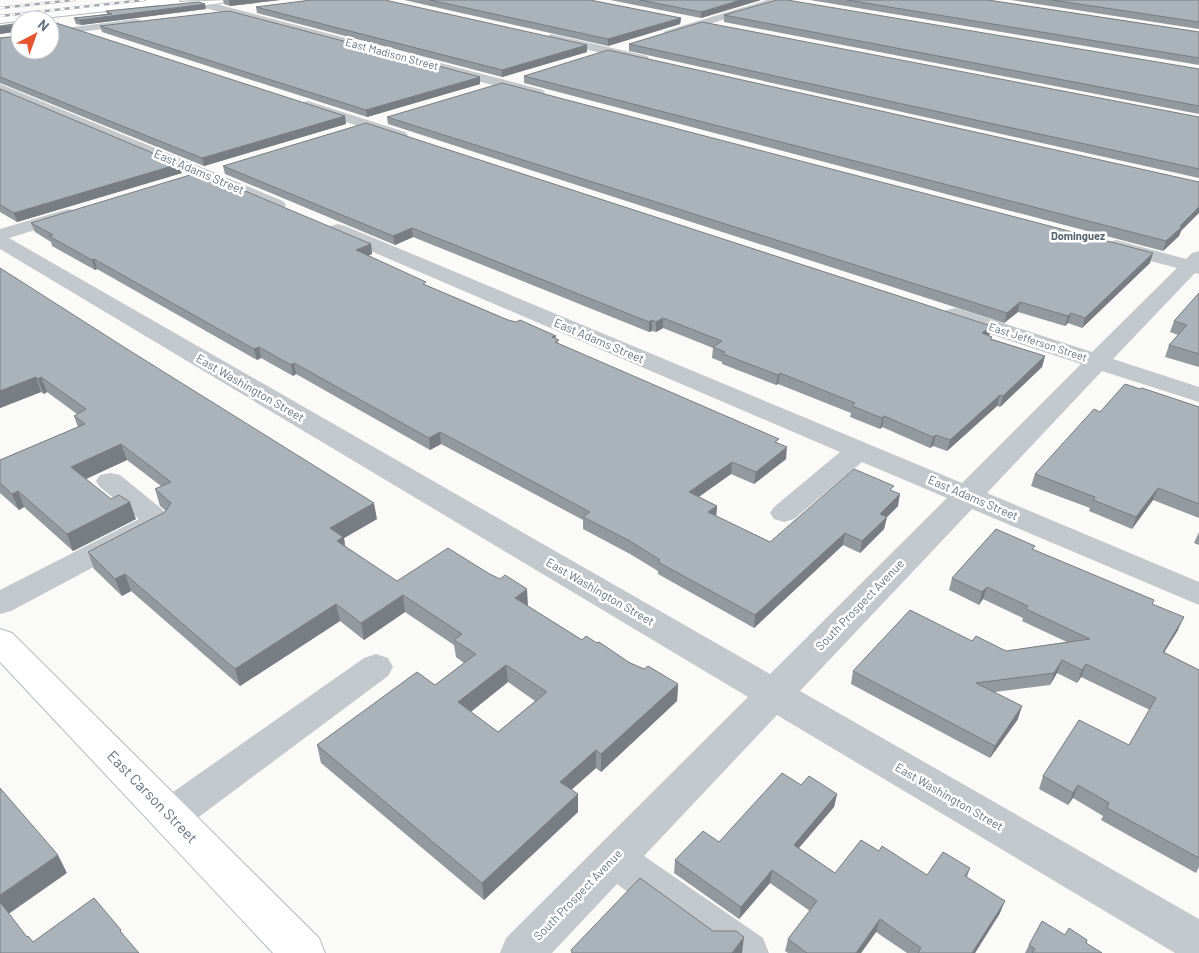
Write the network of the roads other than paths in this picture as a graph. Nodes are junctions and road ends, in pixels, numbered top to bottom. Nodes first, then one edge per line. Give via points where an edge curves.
1 (175, 0) edge
2 (783, 1) edge
3 (198, 6) edge
4 (226, 6) edge
5 (257, 8) edge
6 (672, 17) edge
7 (0, 20) edge
8 (60, 20) edge
9 (143, 22) edge
10 (702, 23) junction
11 (60, 24) edge
12 (731, 29) edge
13 (76, 30) junction
14 (60, 32) edge
15 (541, 36) edge
16 (654, 37) edge
17 (114, 42) edge
18 (636, 42) edge
19 (607, 51) junction
20 (581, 59) edge
21 (653, 61) edge
22 (528, 75) edge
23 (502, 83) junction
24 (0, 88) edge
25 (474, 92) edge
26 (288, 98) edge
27 (556, 98) edge
28 (393, 116) edge
29 (366, 124) junction
30 (339, 132) edge
31 (416, 140) edge
32 (83, 210) edge
33 (294, 212) edge
34 (320, 223) edge
35 (0, 235) edge
36 (0, 242) edge
37 (1105, 244) edge
38 (1196, 264) edge
39 (940, 310) edge
40 (1098, 362) junction
41 (1199, 394) edge
42 (859, 450) junction
43 (110, 482) dead end
44 (967, 496) junction
45 (784, 513) dead end
46 (1199, 594) edge
47 (0, 603) edge
48 (0, 642) edge
49 (376, 667) dead end
50 (774, 694) junction
51 (170, 816) junction
52 (614, 858) junction
53 (1199, 943) edge
54 (303, 953) edge
55 (522, 953) edge
56 (747, 953) edge

1 - 7 main road
2 - 10 street
3 - 4 street, East Madison Street
3 - 8 main road
4 - 5 street
4 - 23 street, East Madison Street
6 - 10 street
9 - 13 street
10 - 12 street
10 - 16 street
11 - 13 street
13 - 14 street
13 - 17 street
15 - 19 street
18 - 19 street
19 - 20 street
19 - 21 street
22 - 23 street
23 - 25 street
23 - 27 street, East Madison Street
24 - 33 street, East Adams Street
26 - 29 street
28 - 29 street
29 - 30 street
29 - 31 street
32 - 35 street
34 - 42 street, East Adams Street
36 - 50 street, East Washington Street
37 - 38 street
38 - 40 street, South Prospect Avenue
39 - 40 street, East Jefferson Street
40 - 41 street, East Jefferson Street
40 - 44 street, South Prospect Avenue
42 - 44 street, East Adams Street
42 - 45 street
43 - 47 street via 159,522
44 - 46 street, East Adams Street
44 - 50 street, South Prospect Avenue
48 - 51 main road, East Carson Street
49 - 51 street
50 - 52 street, South Prospect Avenue
50 - 53 street, East Washington Street
51 - 54 main road, East Carson Street
52 - 55 street, South Prospect Avenue
52 - 56 street

